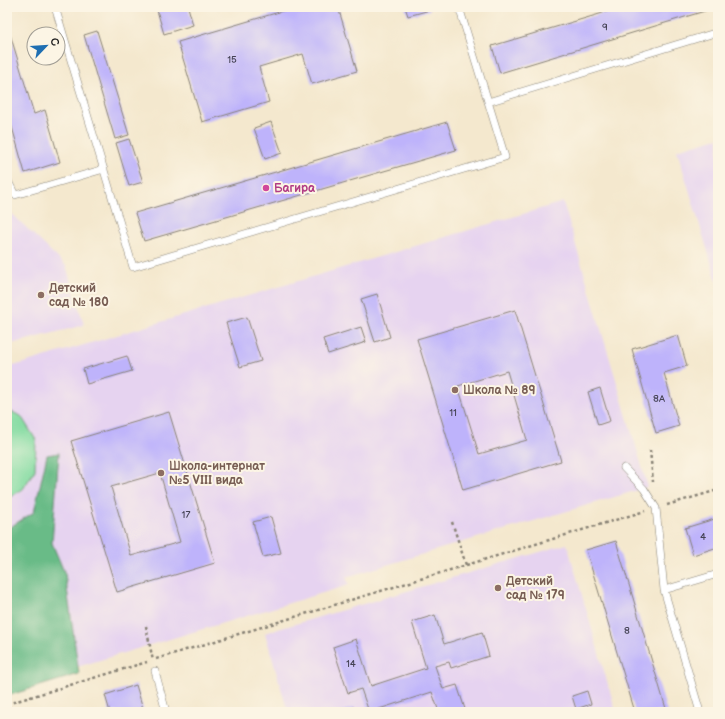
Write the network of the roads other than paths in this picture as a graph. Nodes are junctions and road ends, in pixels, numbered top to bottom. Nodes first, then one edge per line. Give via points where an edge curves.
1 (55, 7) edge
2 (459, 7) edge
3 (718, 32) edge
4 (488, 102) junction
5 (104, 168) junction
6 (7, 179) edge
7 (624, 468) dead end
8 (718, 574) edge
9 (664, 590) junction
10 (155, 671) road end
11 (166, 712) edge
12 (700, 712) edge

1 - 5 lane
2 - 4 lane
3 - 4 lane
4 - 5 lane via 505,157 133,267
5 - 6 lane via 15,194
7 - 9 lane via 644,488 656,508
8 - 9 lane
9 - 12 lane
10 - 11 lane

